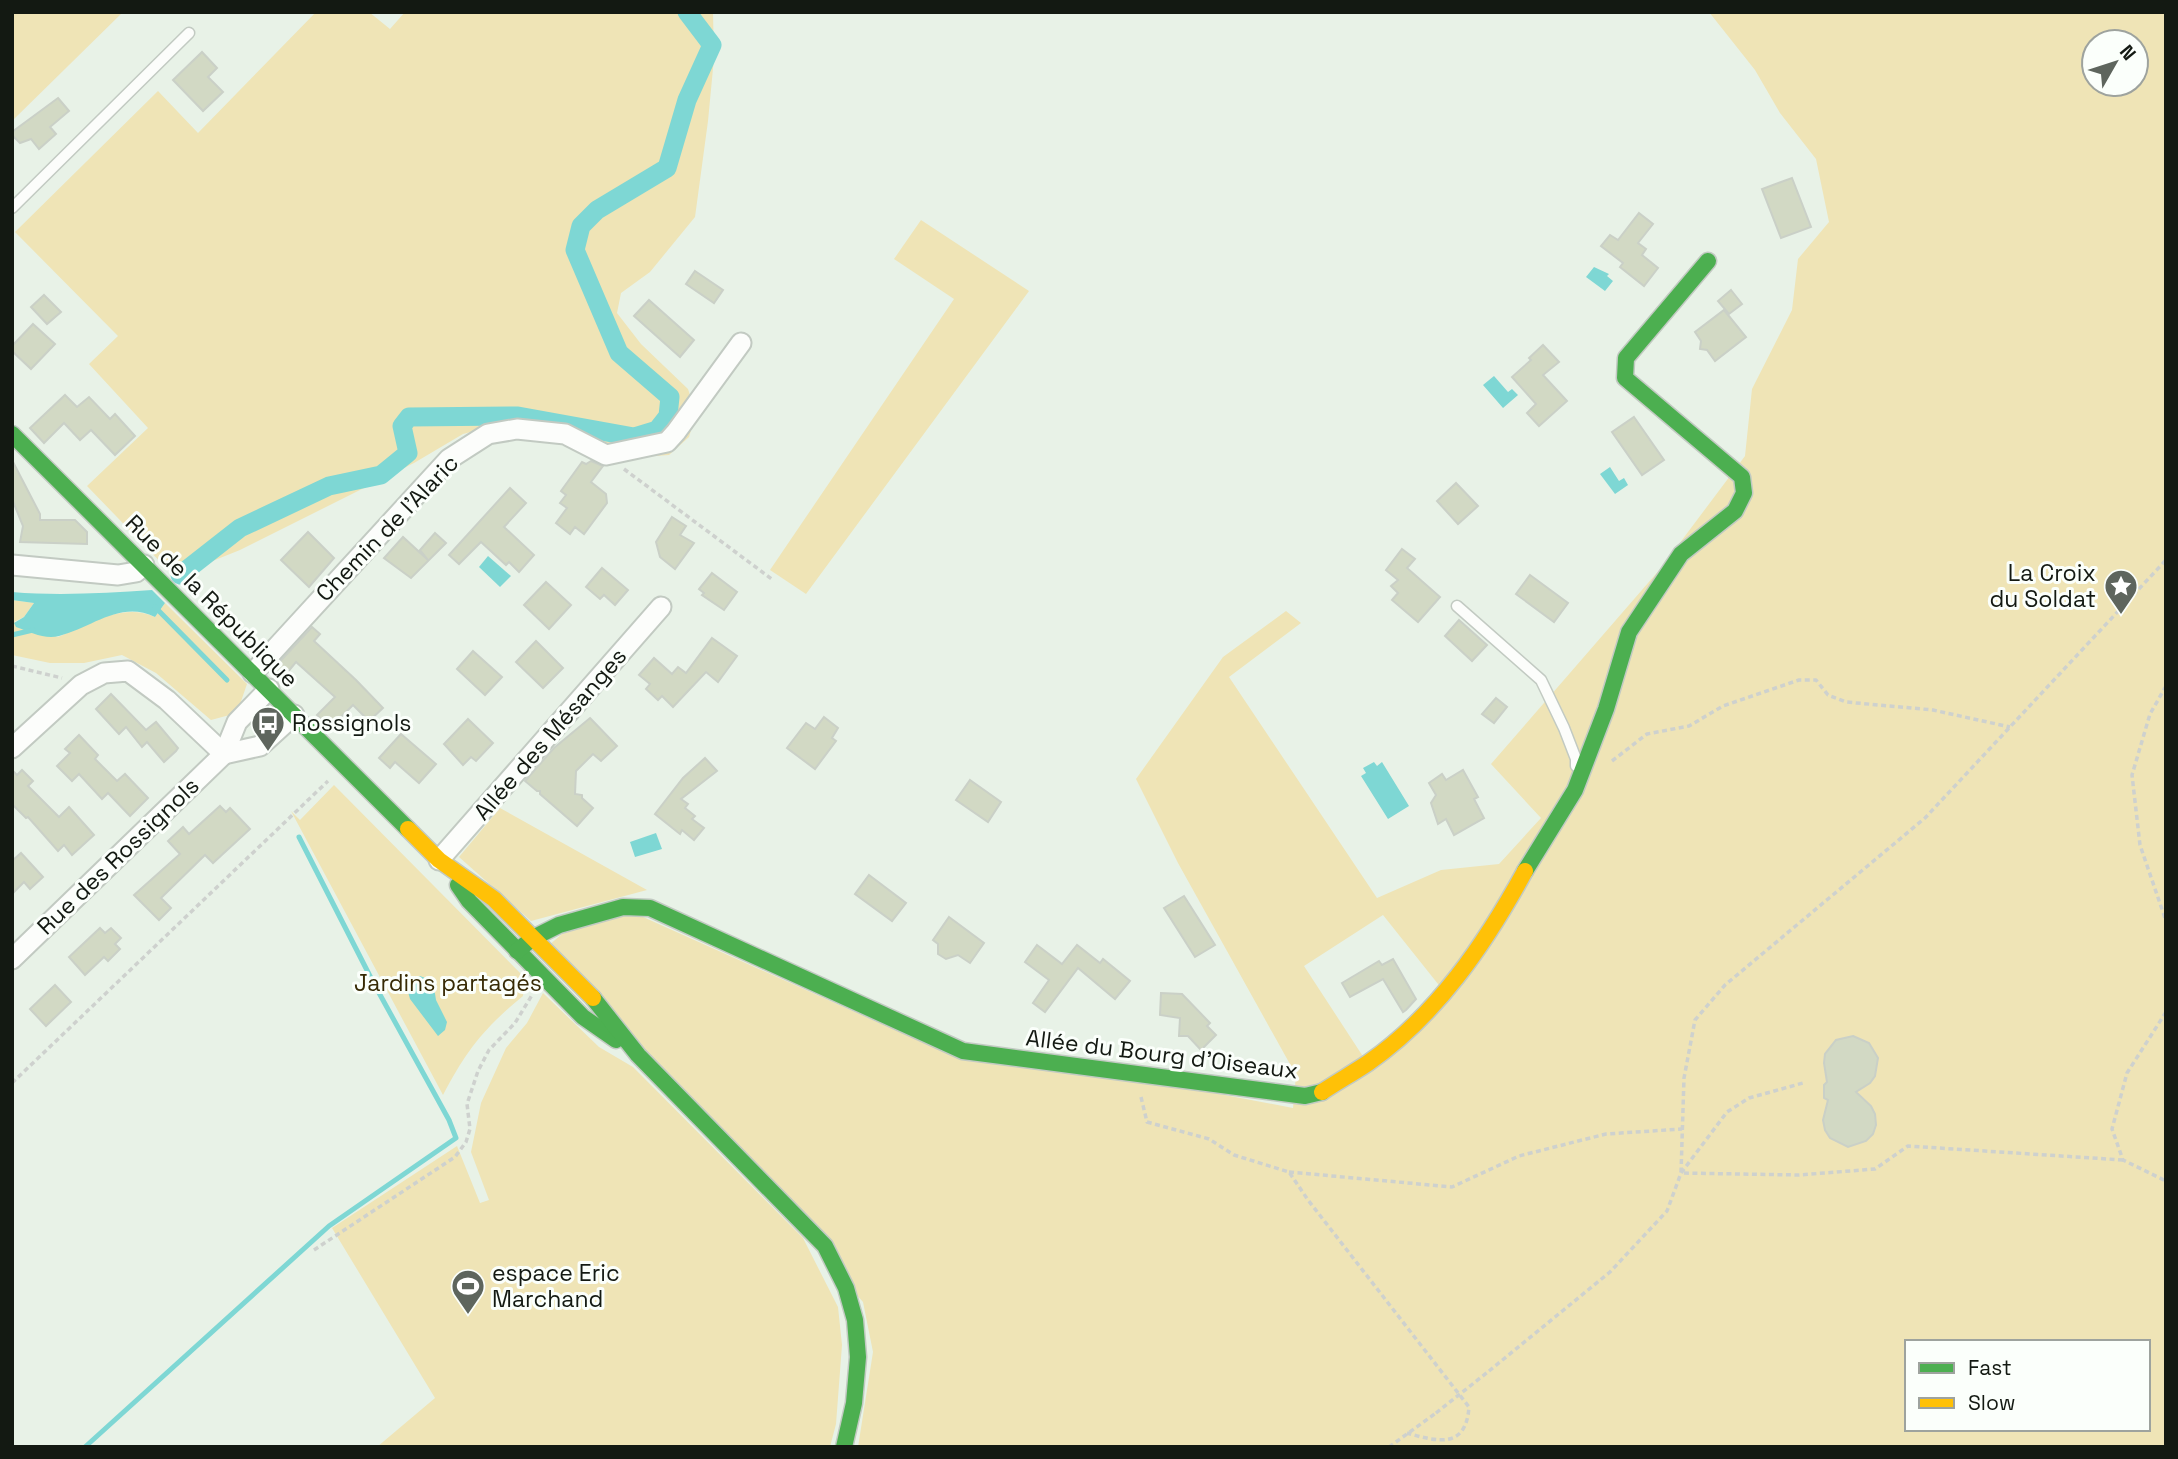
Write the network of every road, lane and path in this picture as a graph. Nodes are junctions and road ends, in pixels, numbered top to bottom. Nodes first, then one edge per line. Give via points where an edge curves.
1 (189, 33) dead end
2 (12, 208) edge
3 (1708, 261) dead end
4 (741, 343) dead end
5 (12, 435) edge
6 (606, 455) junction
7 (2166, 560) edge
8 (12, 565) edge
9 (149, 570) junction
10 (773, 580) dead end
11 (1457, 606) dead end
12 (661, 607) dead end
13 (12, 666) edge
14 (253, 673) junction
15 (80, 685) junction
16 (2166, 685) edge
17 (269, 689) junction
18 (294, 715) junction
19 (2010, 727) junction
20 (12, 748) edge
21 (224, 754) junction
22 (344, 765) junction
23 (1605, 766) dead end
24 (1574, 790) junction
25 (439, 860) junction
26 (2166, 921) edge
27 (533, 938) junction
28 (517, 951) junction
29 (12, 959) edge
30 (543, 977) junction
31 (2166, 1012) edge
32 (638, 1055) junction
33 (1126, 1074) junction
34 (12, 1083) edge
35 (1803, 1083) dead end
36 (1683, 1129) junction
37 (2123, 1160) junction
38 (1289, 1172) junction
39 (1681, 1172) junction
40 (2166, 1181) edge
41 (314, 1250) dead end
42 (1407, 1433) junction
43 (844, 1447) edge
44 (1389, 1447) edge

1 - 2 lane
3 - 24 street, Allée du Bourg d'Oiseaux via 1626,358 1625,378 1742,477 1744,493 1735,511 1681,554 1629,632 1606,709
4 - 6 street via 667,442
5 - 9 street, Rue de la République
6 - 10 path
6 - 14 street, Chemin de l'Alaric via 565,434 517,429 488,434 449,458
7 - 19 path
8 - 9 street via 118,575
9 - 14 street, Rue de la République
11 - 24 lane via 1541,680 1576,759
12 - 25 street, Allée des Mésanges
13 - 15 path
14 - 17 street, Rue de la République
15 - 20 street
15 - 21 street via 104,673 128,671 167,700
16 - 26 path via 2150,714 2132,775 2140,845
17 - 18 street, Rue de la République
17 - 21 street, Rue des Rossignols via 237,722
18 - 21 street via 260,746
18 - 22 street, Rue de la République
19 - 23 path via 1933,710 1846,702 1828,695 1816,680 1799,680 1723,706 1689,726 1647,734
19 - 36 path via 1925,818 1725,985 1695,1020 1684,1078
21 - 29 street, Rue des Rossignols
22 - 25 street, Rue de la République
22 - 34 path
24 - 33 street, Allée du Bourg d'Oiseaux via 1500,917 1454,982 1417,1022 1337,1083 1305,1096
25 - 27 street via 494,899
25 - 28 street via 469,901
27 - 28 street, Allée du Bourg d'Oiseaux
27 - 32 street via 601,1007
27 - 33 street, Allée du Bourg d'Oiseaux via 559,925 622,907 650,908 964,1051
28 - 30 street
30 - 32 street via 583,1017
30 - 41 path via 478,1071 467,1104 470,1129 455,1157
31 - 37 path via 2127,1073 2112,1129
32 - 43 street via 825,1246 846,1288 855,1320 858,1357
33 - 38 path via 1139,1088 1147,1122 1209,1139 1234,1154
35 - 39 path via 1749,1098 1727,1112
36 - 38 path via 1606,1134 1519,1156 1452,1187
36 - 39 path
37 - 39 path via 1908,1146 1875,1169 1799,1175
37 - 40 path
38 - 42 path via 1469,1407 1462,1433 1448,1440
39 - 42 path, bridge via 1667,1211 1610,1272
42 - 44 path

